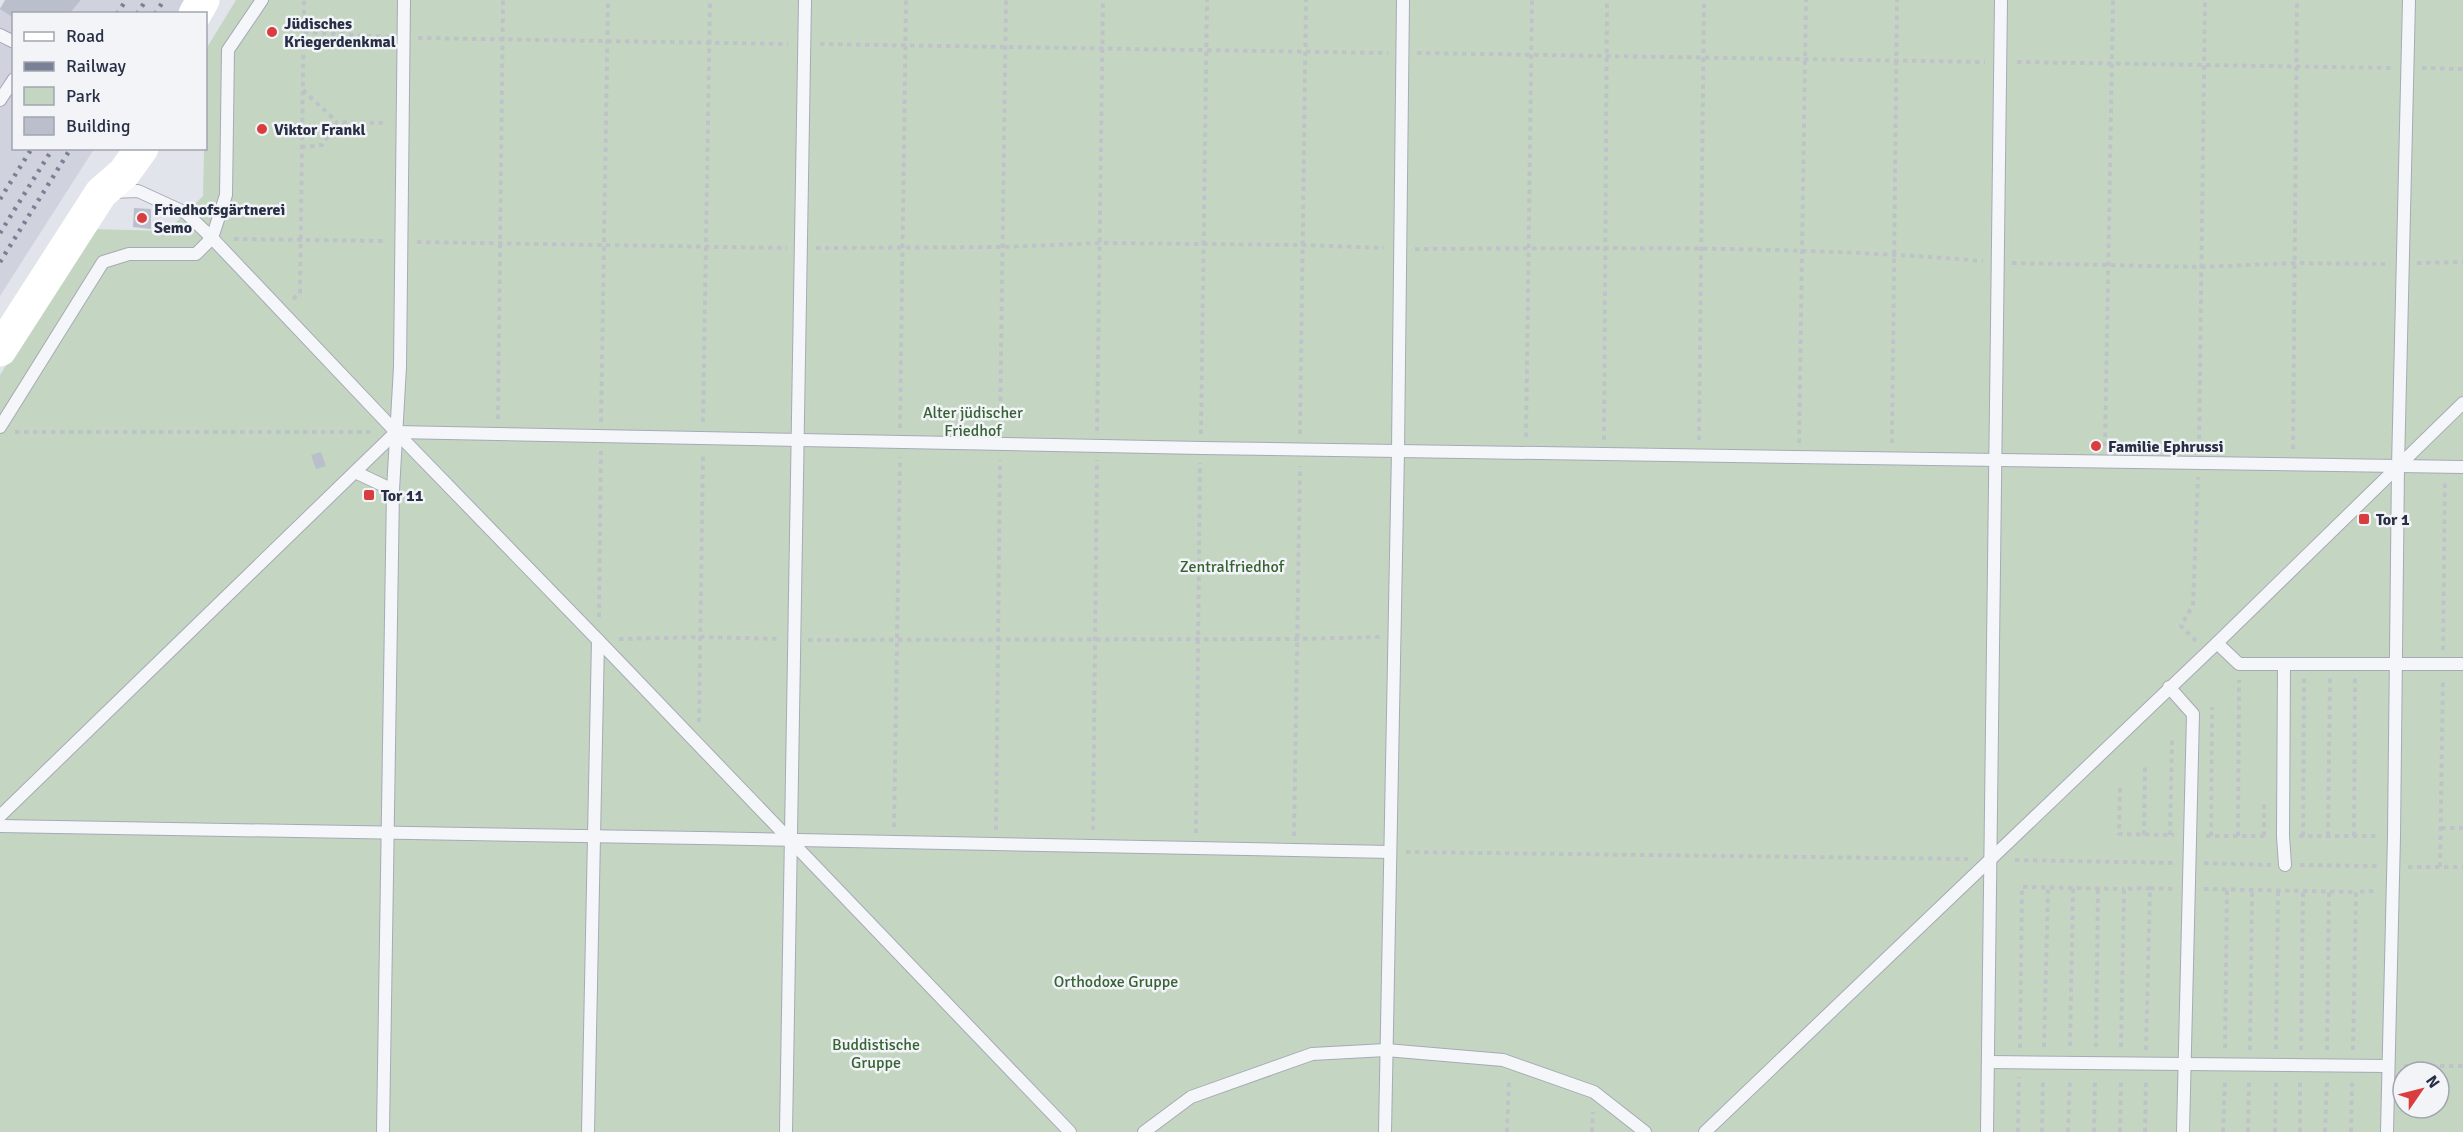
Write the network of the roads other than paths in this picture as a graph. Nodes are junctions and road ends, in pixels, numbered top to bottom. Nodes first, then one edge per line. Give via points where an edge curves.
1 (262, 0) edge
2 (404, 0) edge
3 (805, 0) edge
4 (1403, 0) edge
5 (2001, 0) edge
6 (2409, 0) edge
7 (12, 82) edge
8 (0, 100) edge
9 (118, 150) edge
10 (141, 150) edge
11 (101, 193) junction
12 (212, 238) junction
13 (0, 350) edge
14 (2463, 403) edge
15 (6, 429) edge
16 (396, 432) junction
17 (799, 441) junction
18 (1398, 451) junction
19 (1996, 461) junction
20 (2398, 466) junction
21 (2463, 467) edge
22 (355, 472) junction
23 (393, 490) junction
24 (598, 640) junction
25 (2217, 643) junction
26 (2284, 664) junction
27 (2463, 664) edge
28 (2396, 665) junction
29 (2169, 687) junction
30 (0, 816) edge
31 (0, 826) edge
32 (388, 831) junction
33 (593, 837) junction
34 (791, 840) junction
35 (1390, 852) junction
36 (1990, 860) junction
37 (2285, 865) road end
38 (1386, 1050) junction
39 (1988, 1062) junction
40 (2186, 1064) junction
41 (2388, 1066) junction
42 (383, 1132) edge
43 (588, 1132) edge
44 (786, 1132) edge
45 (1070, 1132) edge
46 (1144, 1132) edge
47 (1385, 1132) edge
48 (1645, 1132) edge
49 (1705, 1132) edge
50 (1987, 1132) edge
51 (2183, 1132) edge
52 (2386, 1132) edge

1 - 12 lane via 228,50 226,195
2 - 16 lane
3 - 17 lane
4 - 18 lane
5 - 19 lane
6 - 20 lane
7 - 8 lane
9 - 11 street
10 - 11 street via 124,173
11 - 12 lane via 138,191 186,213
11 - 13 street
12 - 15 lane via 196,254 129,254 103,262
12 - 16 lane
14 - 20 lane
16 - 17 lane
16 - 22 lane
16 - 23 lane
16 - 24 lane
17 - 18 lane
17 - 34 lane
18 - 19 lane
18 - 35 lane
19 - 20 lane
19 - 36 lane
20 - 21 lane
20 - 25 lane
20 - 28 lane
22 - 23 lane
22 - 30 lane
23 - 32 lane
24 - 33 lane
24 - 34 lane
25 - 26 lane via 2240,664
25 - 29 lane
26 - 28 lane
26 - 37 lane
27 - 28 lane
28 - 41 lane
29 - 36 lane
29 - 40 lane via 2193,714
31 - 32 lane
32 - 33 lane
32 - 42 lane
33 - 34 lane
33 - 43 lane
34 - 35 lane
34 - 44 lane
34 - 45 lane
35 - 38 lane
36 - 39 lane
36 - 49 lane
38 - 46 lane via 1312,1054 1191,1097
38 - 47 lane
38 - 48 lane via 1503,1060 1594,1092
39 - 40 lane
39 - 50 lane
40 - 41 lane
40 - 51 lane
41 - 52 lane

